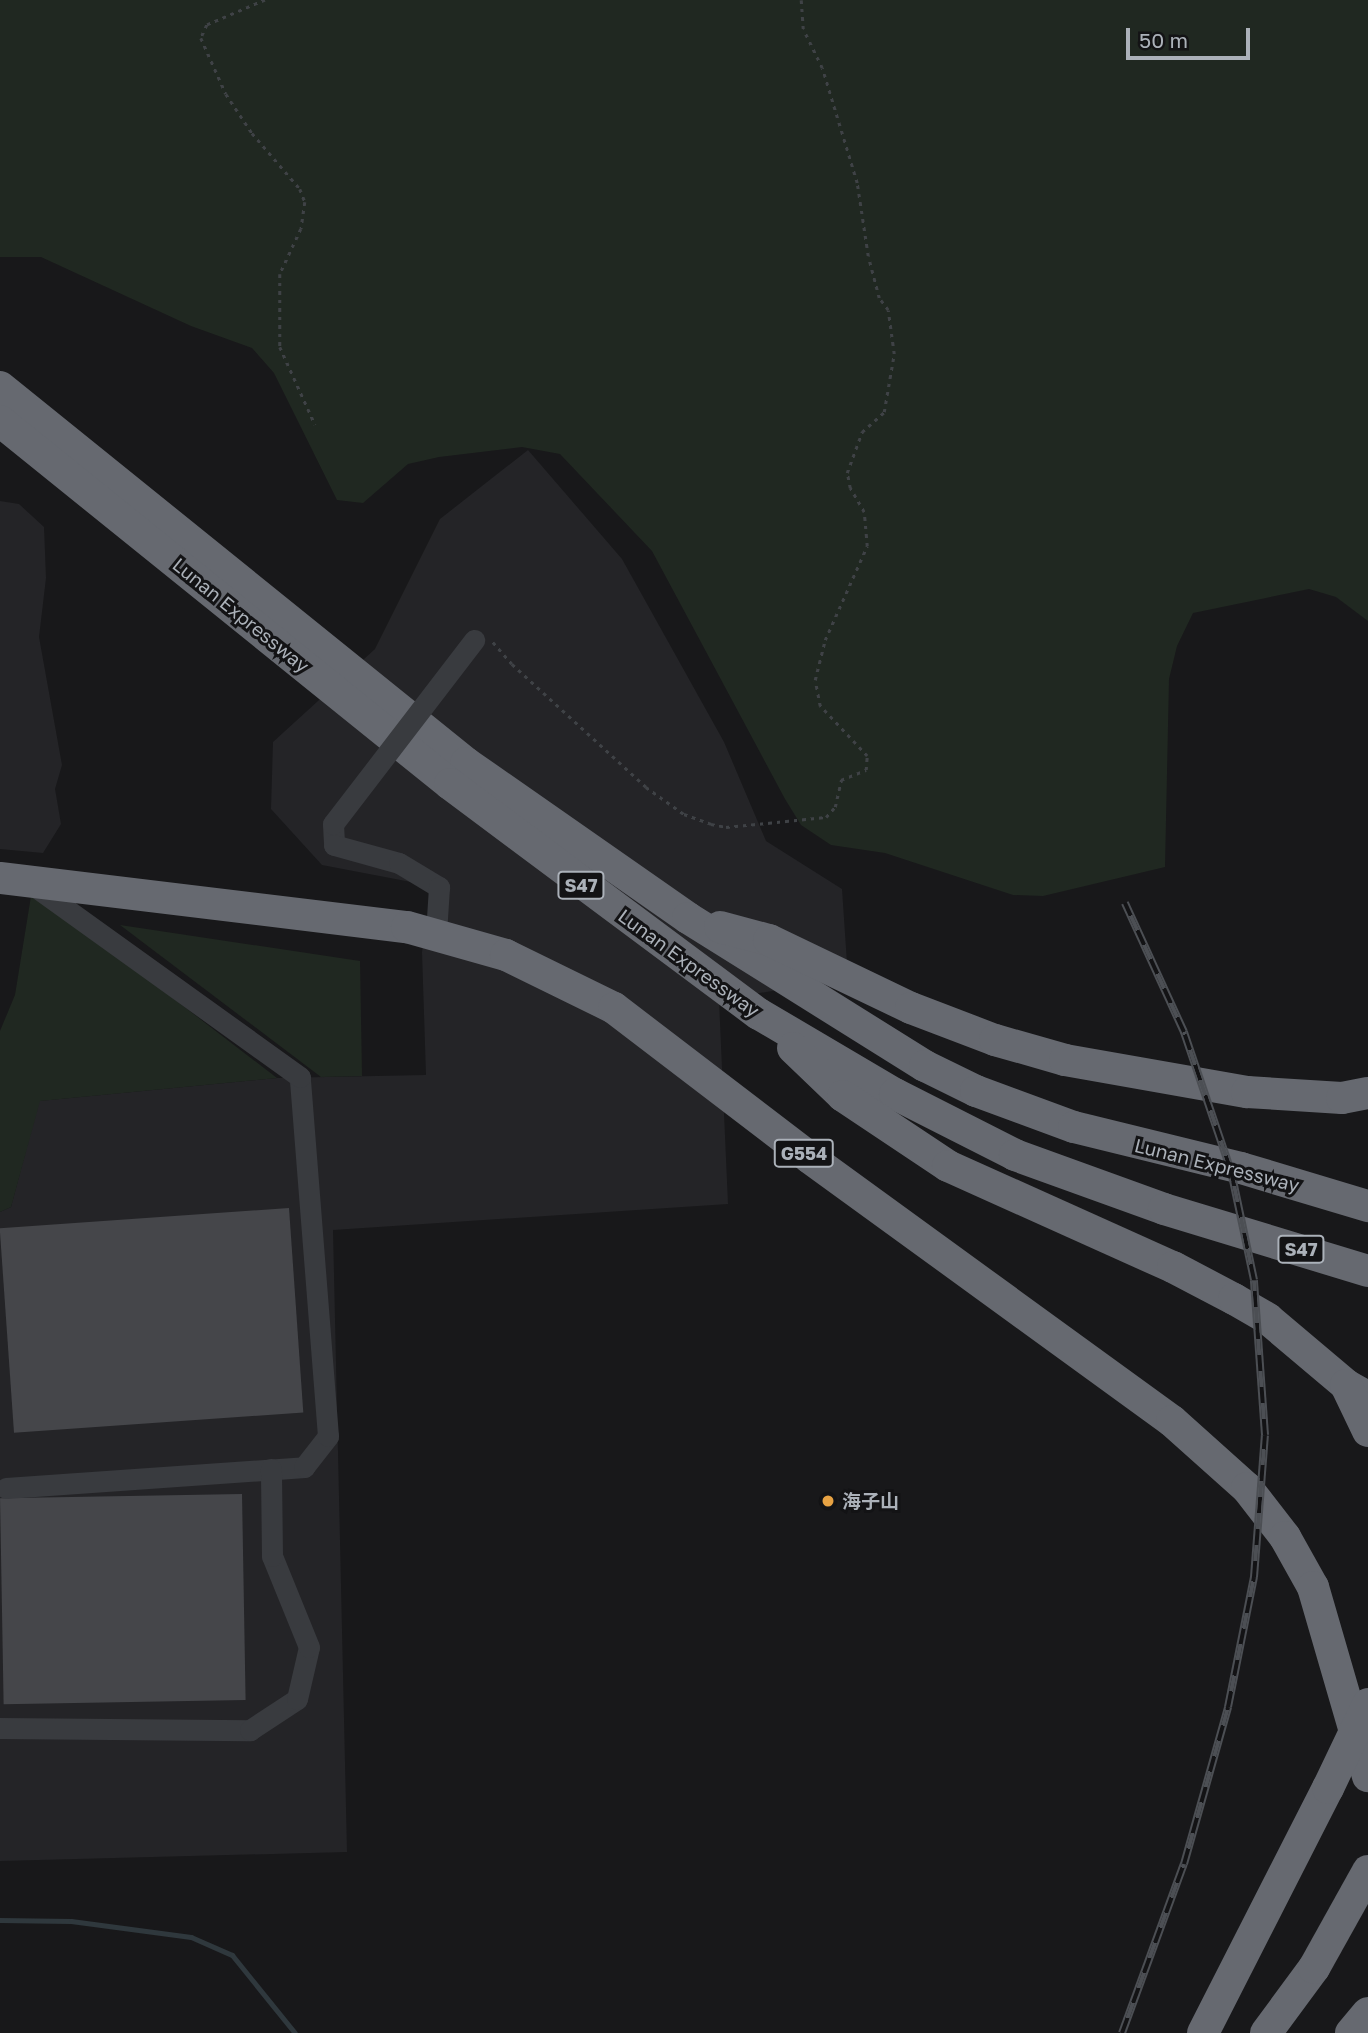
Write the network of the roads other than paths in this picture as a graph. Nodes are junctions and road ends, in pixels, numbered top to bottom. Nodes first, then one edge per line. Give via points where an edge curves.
1 (0, 387) edge
2 (0, 421) edge
3 (474, 640) road end
4 (14, 880) edge
5 (688, 918) junction
6 (436, 934) junction
7 (758, 1014) junction
8 (1359, 1097) edge
9 (1368, 1206) edge
10 (1368, 1270) edge
11 (1357, 1391) edge
12 (1368, 1431) edge
13 (271, 1469) junction
14 (6, 1488) dead end
15 (1368, 1704) edge
16 (0, 1728) edge
17 (1368, 1776) edge
18 (1368, 1871) edge
19 (1368, 2012) edge
20 (1203, 2033) edge
21 (1266, 2033) edge
22 (1350, 2033) edge

1 - 5 highway, Lunan Expressway / S47 via 466,763
2 - 7 highway, Lunan Expressway / S47 via 450,783
3 - 6 street, bridge via 333,824 334,845 399,863 439,887
4 - 6 highway, G554 via 316,913
4 - 13 street via 300,1077 328,1436 304,1467
5 - 8 highway via 769,940 911,1008 1065,1060 1247,1092
5 - 9 highway, Lunan Expressway / S47 via 925,1066 976,1091 1134,1145 1241,1168
6 - 17 highway, G554 via 536,967 614,1008 810,1158 1171,1421 1226,1467 1273,1520 1313,1587
7 - 10 highway, Lunan Expressway / S47 via 894,1094 1015,1156
7 - 11 highway via 843,1096 948,1166 1173,1267 1268,1319
11 - 12 highway
13 - 14 street
13 - 16 street via 272,1556 309,1647 297,1699 250,1730
15 - 20 highway, bridge
18 - 21 highway via 1314,1968
19 - 22 highway

